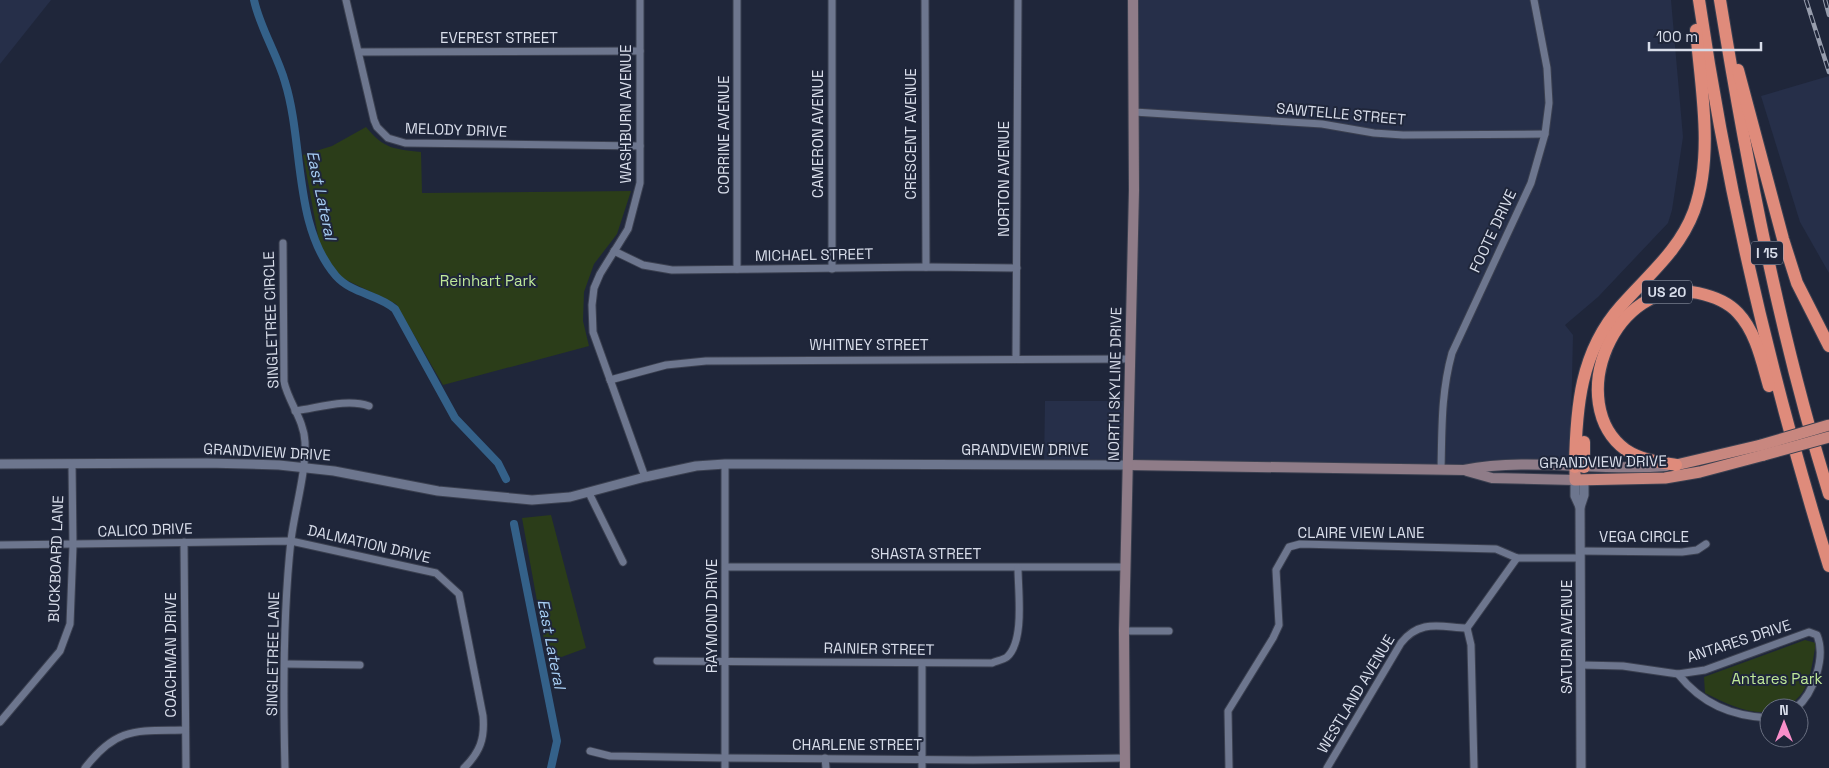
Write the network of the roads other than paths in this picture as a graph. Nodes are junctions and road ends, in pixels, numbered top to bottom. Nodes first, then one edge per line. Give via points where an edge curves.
1 (346, 0) edge
2 (640, 0) edge
3 (737, 0) edge
4 (832, 0) edge
5 (925, 0) edge
6 (1018, 0) edge
7 (1132, 0) edge
8 (1534, 0) edge
9 (1695, 0) edge
10 (1698, 0) edge
11 (1721, 4) edge
12 (359, 52) junction
13 (640, 52) junction
14 (1134, 112) junction
15 (1545, 134) junction
16 (640, 146) junction
17 (283, 243) dead end
18 (614, 251) junction
19 (926, 267) junction
20 (1017, 268) junction
21 (738, 269) junction
22 (832, 269) junction
23 (1618, 325) junction
24 (1829, 346) edge
25 (1016, 359) junction
26 (1130, 359) junction
27 (610, 380) junction
28 (369, 406) dead end
29 (295, 411) junction
30 (1829, 425) edge
31 (1829, 437) edge
32 (1763, 450) junction
33 (0, 464) edge
34 (72, 464) junction
35 (725, 464) junction
36 (1128, 465) junction
37 (1676, 465) junction
38 (302, 466) junction
39 (1441, 470) junction
40 (1580, 473) junction
41 (1800, 474) junction
42 (645, 477) junction
43 (589, 493) junction
44 (1829, 494) edge
45 (291, 541) junction
46 (184, 542) junction
47 (1706, 544) dead end
48 (0, 545) edge
49 (73, 546) junction
50 (1580, 554) junction
51 (1517, 558) junction
52 (623, 562) dead end
53 (726, 566) junction
54 (1829, 566) edge
55 (1126, 567) junction
56 (1018, 568) junction
57 (1467, 628) junction
58 (1124, 631) junction
59 (1169, 631) dead end
60 (657, 661) dead end
61 (724, 661) junction
62 (286, 664) junction
63 (922, 664) junction
64 (360, 665) dead end
65 (1581, 665) junction
66 (1678, 674) junction
67 (1805, 698) edge
68 (1759, 718) edge
69 (0, 722) edge
70 (185, 730) junction
71 (590, 751) dead end
72 (725, 758) junction
73 (825, 758) junction
74 (1020, 758) junction
75 (922, 759) junction
76 (1125, 763) edge
77 (85, 768) edge
78 (186, 768) edge
79 (285, 768) edge
80 (464, 768) edge
81 (725, 768) edge
82 (826, 768) edge
83 (922, 768) edge
84 (1020, 768) edge
85 (1229, 768) edge
86 (1327, 768) edge
87 (1474, 768) edge
88 (1580, 768) edge

1 - 12 street, MELODY DRIVE
2 - 13 street, WASHBURN AVENUE
3 - 21 street, CORRINE AVENUE
4 - 22 street, CAMERON AVENUE
5 - 19 street, CRESCENT AVENUE
6 - 20 street, NORTON AVENUE
7 - 14 main road, NORTH SKYLINE DRIVE
8 - 15 street, FOOTE DRIVE via 1547,68 1549,103
9 - 40 highway via 1703,116 1701,187 1694,212 1680,240 1666,260 1620,307 1600,335 1589,358 1578,404
10 - 41 highway, I 15 via 1744,244
11 - 24 highway via 1783,239 1797,283
11 - 44 highway, I 15 via 1737,107 1772,280
12 - 13 street, EVEREST STREET
12 - 16 street, MELODY DRIVE via 377,127 395,141 450,145
13 - 16 street, WASHBURN AVENUE
14 - 15 street, SAWTELLE STREET via 1322,124 1393,134
14 - 26 main road, NORTH SKYLINE DRIVE
15 - 39 street, FOOTE DRIVE via 1531,183 1452,353 1441,408
16 - 18 street, WASHBURN AVENUE via 637,202 628,230
17 - 29 street, SINGLETREE CIRCLE via 284,382
18 - 21 street, MICHAEL STREET via 660,269
18 - 27 street, WASHBURN AVENUE via 600,274 592,305 593,332
19 - 20 street, MICHAEL STREET
19 - 22 street, MICHAEL STREET
20 - 25 street, NORTON AVENUE
21 - 22 street, MICHAEL STREET
23 - 37 highway, US 20 via 1606,350 1599,382 1598,397 1606,426 1619,444 1636,456
23 - 40 highway via 1602,349 1589,387
23 - 41 highway, US 20 via 1644,301 1663,293 1688,291 1713,296 1738,313 1754,339
25 - 26 street, WHITNEY STREET
25 - 27 street, WHITNEY STREET via 706,360 666,365
26 - 36 main road, NORTH SKYLINE DRIVE
27 - 42 street, WASHBURN AVENUE
28 - 29 street via 360,403
29 - 38 street, SINGLETREE CIRCLE via 305,443
30 - 32 highway, GRANDVIEW DRIVE / US 20, bridge
31 - 32 highway, GRANDVIEW DRIVE, bridge
32 - 37 highway, GRANDVIEW DRIVE / US 20
32 - 40 highway, GRANDVIEW DRIVE via 1700,472 1665,478
33 - 34 street, GRANDVIEW DRIVE
34 - 38 street, GRANDVIEW DRIVE
34 - 49 street, BUCKBOARD LANE
35 - 36 street, GRANDVIEW DRIVE
35 - 42 street, GRANDVIEW DRIVE via 696,466
35 - 53 street, RAYMOND DRIVE
36 - 39 main road, GRANDVIEW DRIVE
36 - 55 main road, NORTH SKYLINE DRIVE
37 - 40 main road, GRANDVIEW DRIVE
38 - 43 street, GRANDVIEW DRIVE via 489,497 538,500
38 - 45 street, SINGLETREE CIRCLE
39 - 40 main road, GRANDVIEW DRIVE via 1492,465
40 - 50 street, SATURN AVENUE via 1575,496 1580,507
41 - 54 highway, I 15
42 - 43 street, GRANDVIEW DRIVE
43 - 52 street
45 - 46 street, CALICO DRIVE
45 - 62 street, SINGLETREE LANE
45 - 80 street, DALMATION DRIVE via 436,573 454,587 459,594 485,732 481,748
46 - 49 street, CALICO DRIVE
46 - 70 street, COACHMAN DRIVE
47 - 50 street, VEGA CIRCLE via 1697,550 1682,552
48 - 49 street, CALICO DRIVE
49 - 69 street, BUCKBOARD LANE via 70,624 60,651
50 - 51 street, CLAIRE VIEW LANE
50 - 65 street, SATURN AVENUE
51 - 57 street
51 - 85 street, CLAIRE VIEW LANE via 1496,549 1300,544 1289,547 1276,570 1279,625 1228,711
53 - 56 street, SHASTA STREET
53 - 61 street, RAYMOND DRIVE
55 - 56 street, SHASTA STREET
55 - 58 main road, NORTH SKYLINE DRIVE
56 - 63 street, RAINIER STREET via 1018,634 1007,657 992,663
57 - 86 street, WESTLAND AVENUE via 1420,627 1410,631
57 - 87 street via 1471,645
58 - 59 street
58 - 76 main road, NORTH SKYLINE DRIVE
60 - 61 street, RAINIER STREET
61 - 63 street, RAINIER STREET
61 - 72 street, RAYMOND DRIVE
62 - 64 street
62 - 79 street, SINGLETREE LANE
63 - 75 street
65 - 66 street, ANTARES DRIVE via 1623,666
65 - 88 street, SATURN AVENUE
66 - 67 street, ANTARES DRIVE via 1705,670 1809,632 1817,635 1820,644 1815,680
66 - 68 street, ANTARES DRIVE via 1691,690 1716,708
70 - 77 street via 132,731 119,736
70 - 78 street, COACHMAN DRIVE
71 - 72 street, CHARLENE STREET via 610,756
72 - 73 street, CHARLENE STREET
72 - 81 street, RAYMOND DRIVE
73 - 75 street, CHARLENE STREET
73 - 82 street
74 - 75 street, CHARLENE STREET
74 - 76 street, CHARLENE STREET
74 - 84 street
75 - 83 street

